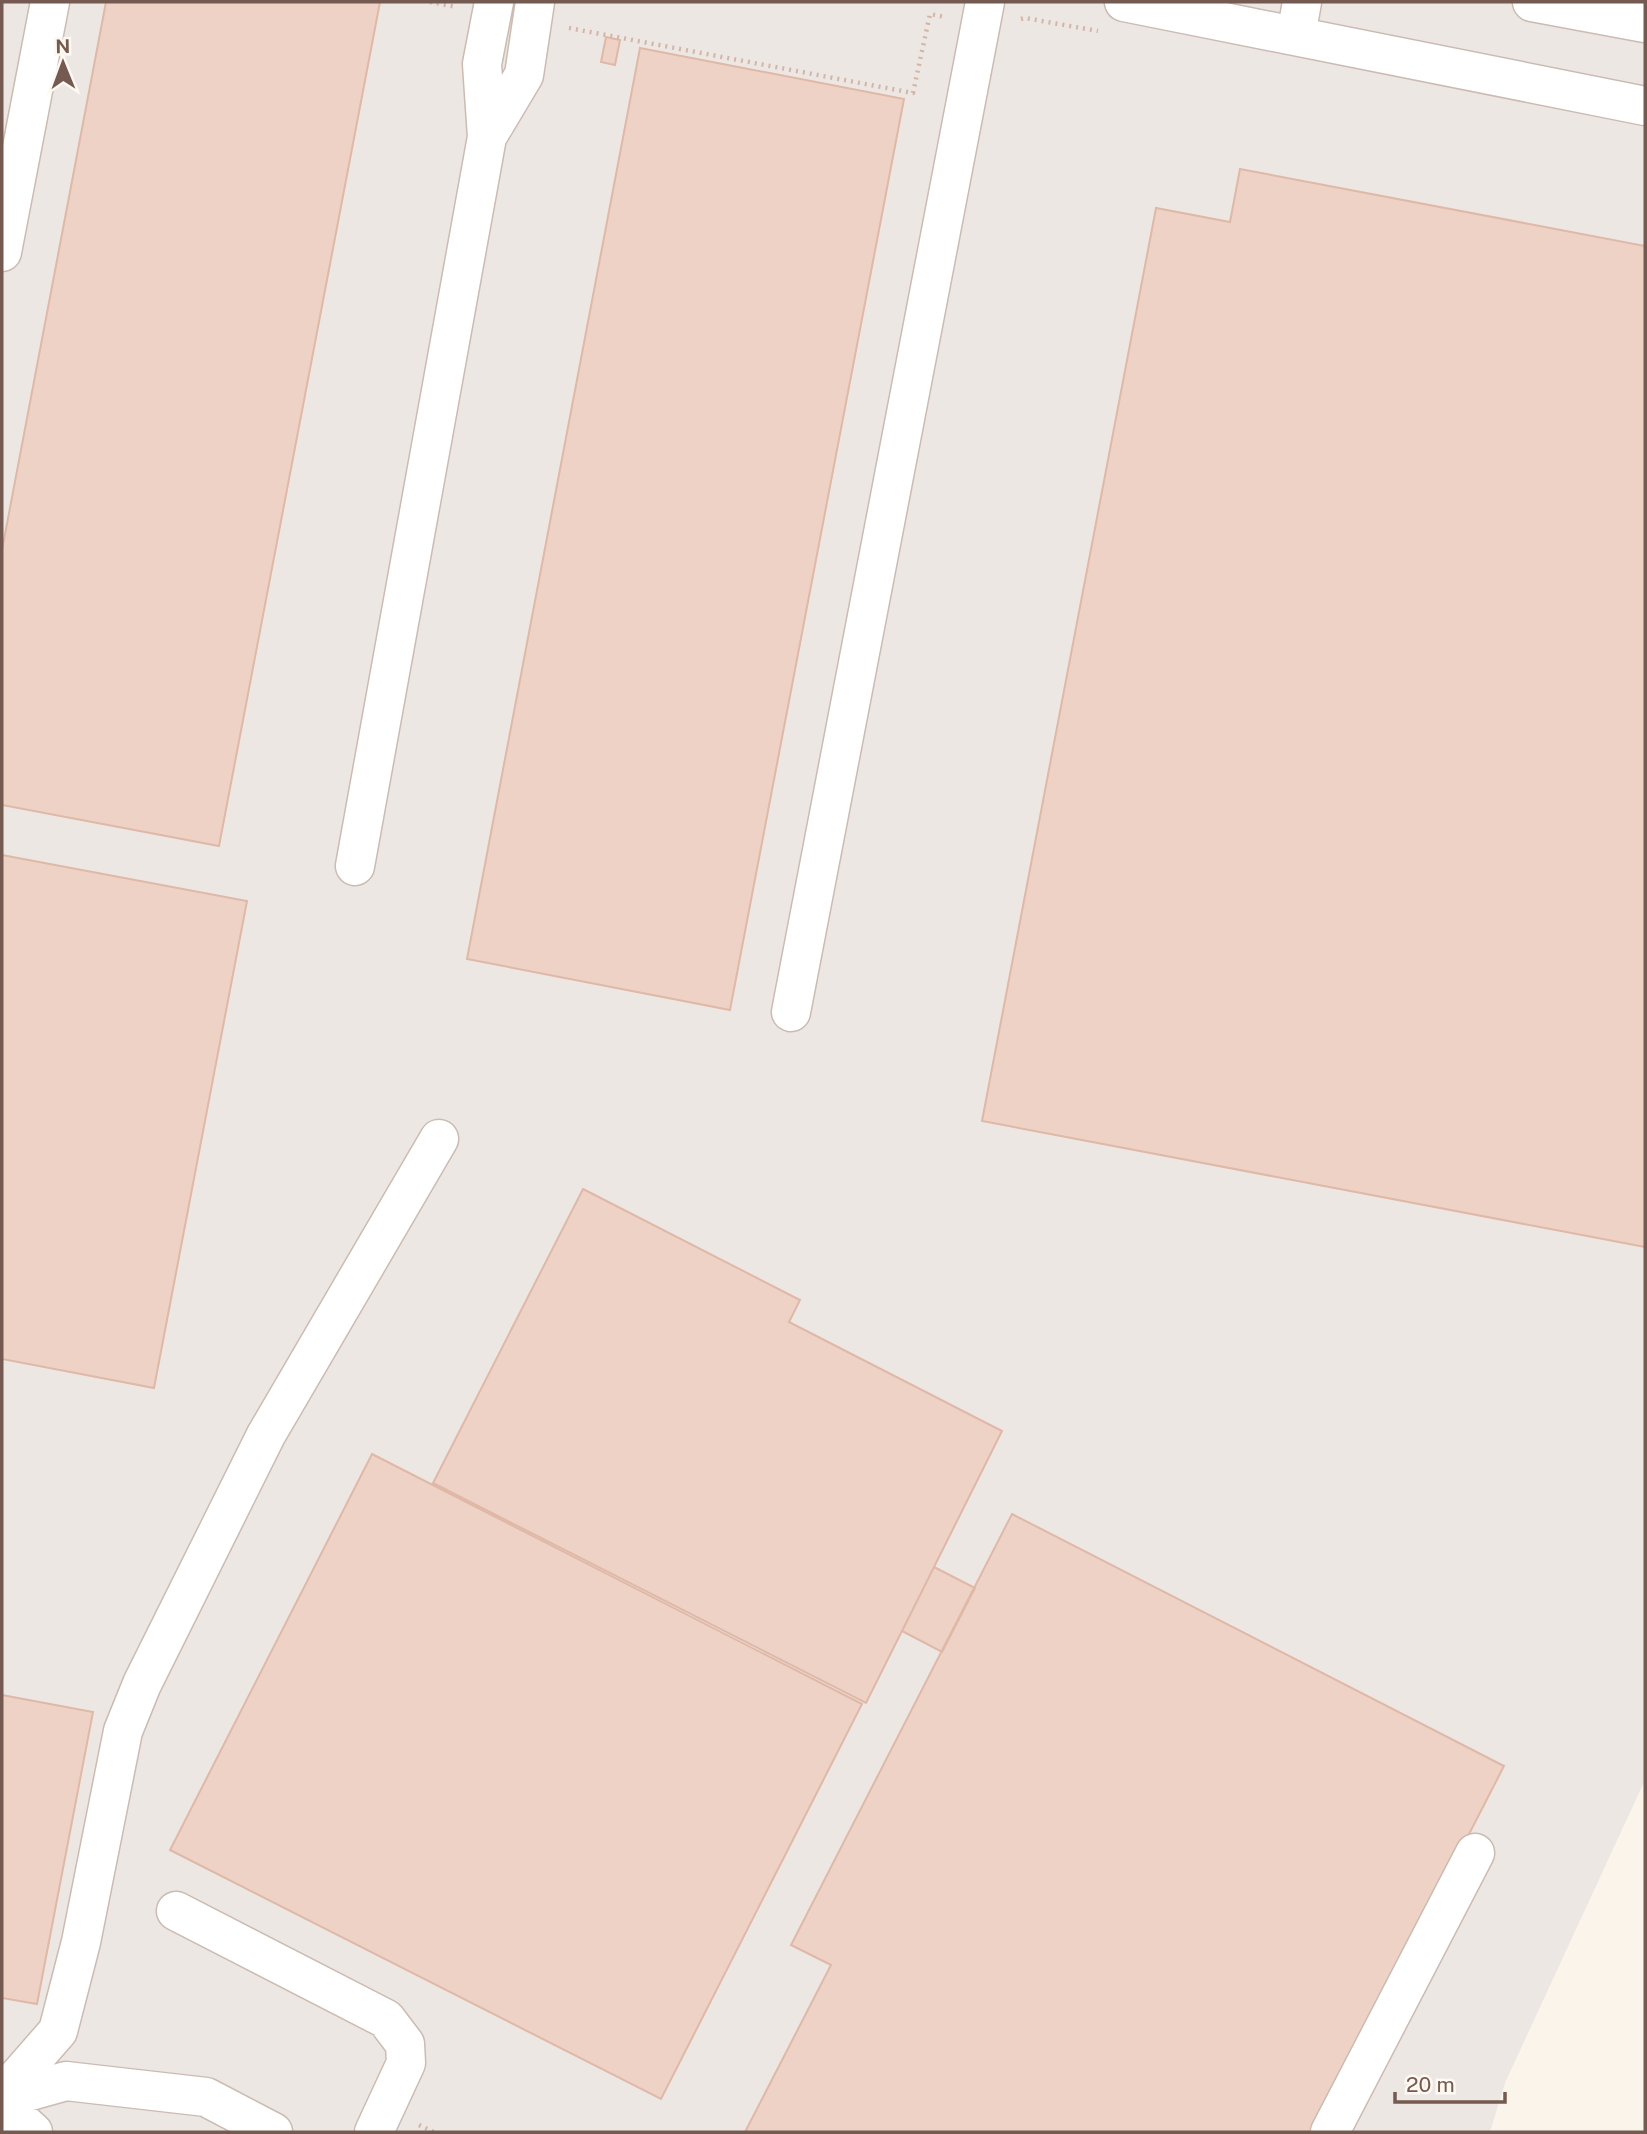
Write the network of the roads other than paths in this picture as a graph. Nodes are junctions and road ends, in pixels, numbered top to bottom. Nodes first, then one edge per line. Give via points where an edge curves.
1 (50, 2) edge
2 (1131, 2) edge
3 (1532, 2) edge
4 (493, 8) edge
5 (534, 12) edge
6 (983, 12) edge
7 (1299, 19) edge
8 (1645, 23) edge
9 (1645, 106) edge
10 (487, 136) junction
11 (2, 252) edge
12 (355, 866) dead end
13 (791, 1012) dead end
14 (439, 1139) dead end
15 (1475, 1853) dead end
16 (176, 1911) dead end
17 (2, 2097) edge
18 (2, 2104) edge
19 (33, 2132) edge
20 (273, 2132) edge
21 (374, 2132) edge
22 (1330, 2132) edge

1 - 11 street
2 - 7 street
3 - 8 street
4 - 10 street via 482,64
5 - 10 street via 524,75
6 - 13 street
7 - 9 street
10 - 12 street
14 - 17 street via 266,1435 142,1684 123,1731 81,1942 58,2031
15 - 22 street
16 - 21 street via 386,2019 405,2045 406,2063
17 - 20 street via 66,2081 206,2097
18 - 19 street

